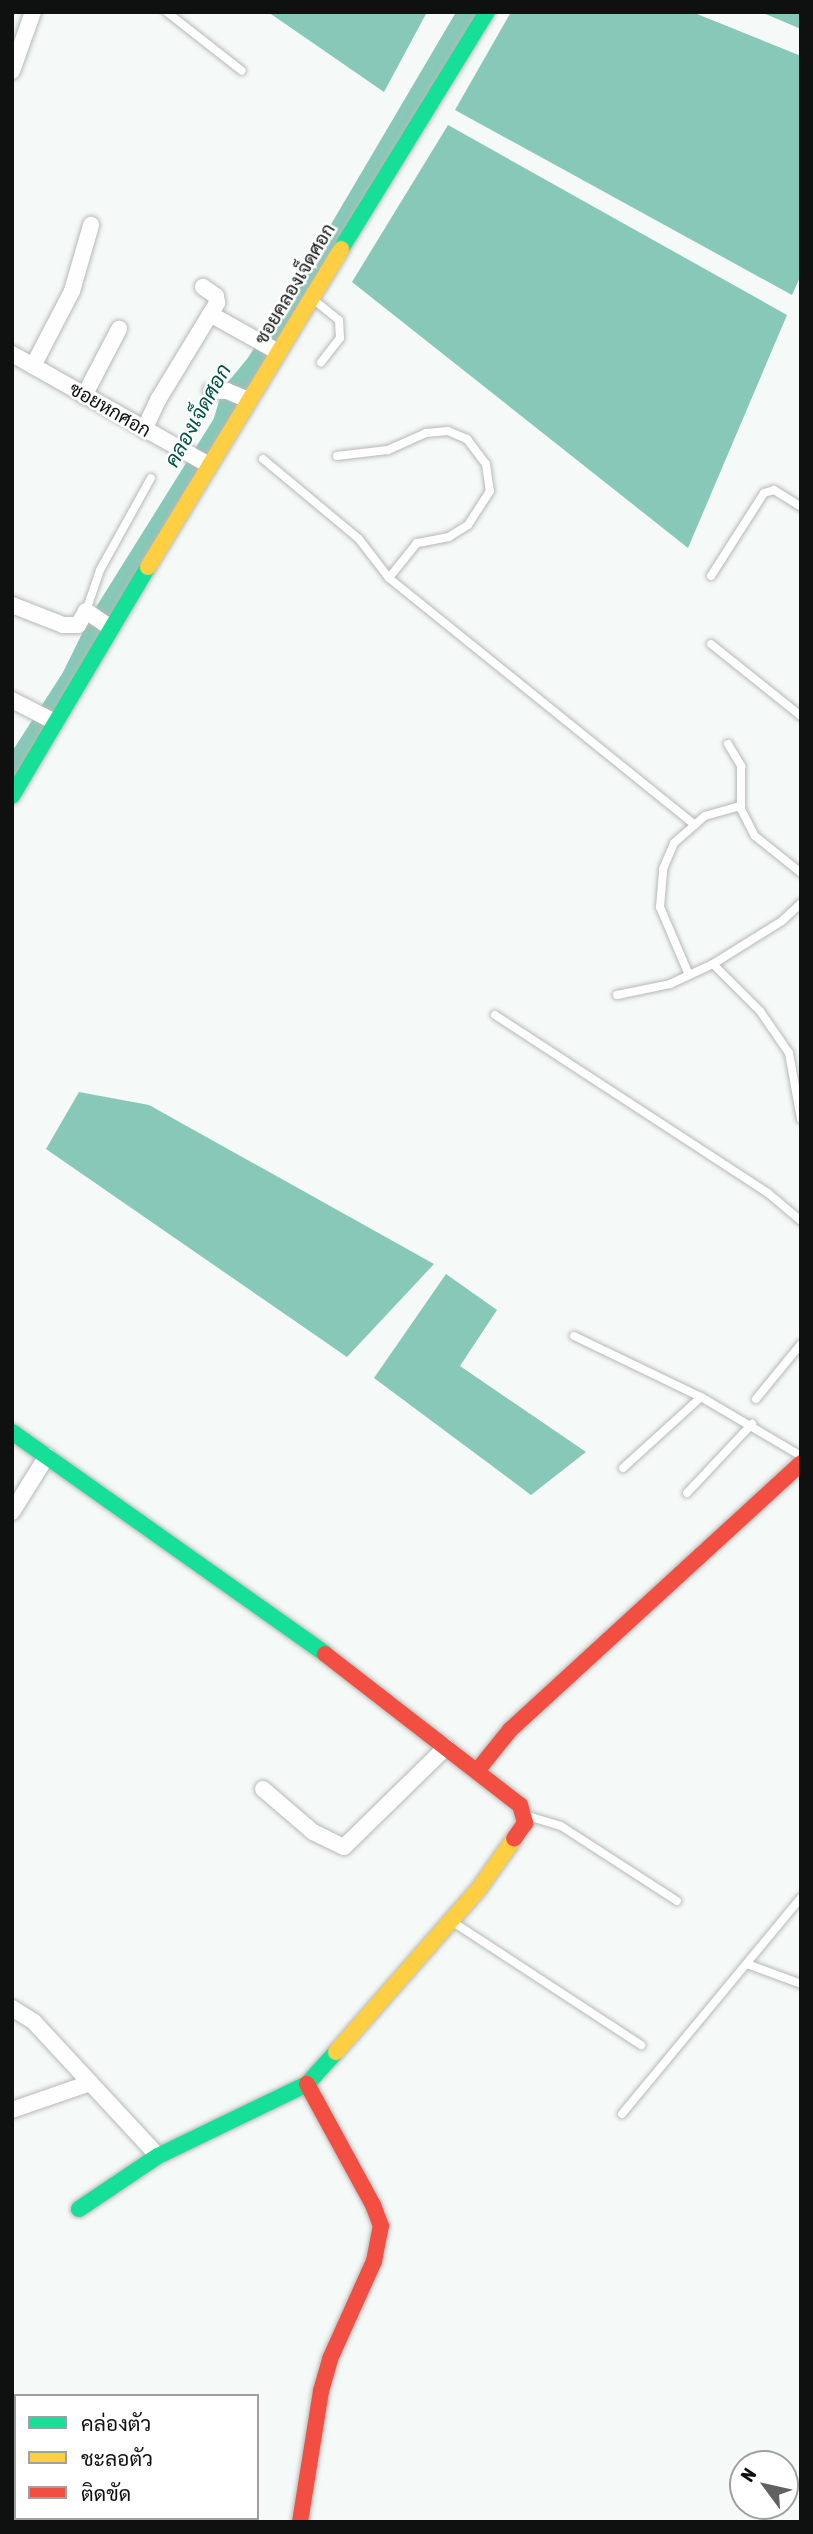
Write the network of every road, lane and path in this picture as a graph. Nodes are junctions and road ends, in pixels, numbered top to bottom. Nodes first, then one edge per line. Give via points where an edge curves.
1 (33, 12) edge
2 (167, 12) edge
3 (487, 12) edge
4 (12, 71) edge
5 (242, 71) dead end
6 (91, 225) dead end
7 (203, 287) dead end
8 (310, 298) junction
9 (210, 314) junction
10 (119, 329) dead end
11 (267, 346) junction
12 (12, 354) edge
13 (37, 360) junction
14 (321, 362) dead end
15 (88, 390) junction
16 (147, 424) junction
17 (337, 456) dead end
18 (263, 459) dead end
19 (209, 465) junction
20 (151, 478) dead end
21 (801, 507) edge
22 (711, 576) dead end
23 (388, 578) junction
24 (12, 605) edge
25 (88, 613) junction
26 (109, 626) junction
27 (711, 645) dead end
28 (12, 700) edge
29 (801, 716) edge
30 (55, 722) junction
31 (728, 744) dead end
32 (12, 796) edge
33 (741, 806) junction
34 (695, 825) junction
35 (801, 873) edge
36 (801, 903) edge
37 (713, 964) junction
38 (689, 975) junction
39 (617, 995) dead end
40 (495, 1015) dead end
41 (801, 1119) edge
42 (801, 1221) edge
43 (574, 1336) dead end
44 (801, 1344) edge
45 (701, 1397) junction
46 (757, 1399) dead end
47 (752, 1424) junction
48 (12, 1432) edge
49 (47, 1456) junction
50 (801, 1456) edge
51 (801, 1463) edge
52 (623, 1468) dead end
53 (687, 1493) dead end
54 (12, 1512) edge
55 (446, 1747) junction
56 (477, 1770) junction
57 (263, 1789) dead end
58 (526, 1815) junction
59 (801, 1898) edge
60 (677, 1901) dead end
61 (450, 1920) junction
62 (747, 1964) junction
63 (801, 1984) edge
64 (12, 2008) edge
65 (641, 2045) dead end
66 (90, 2083) junction
67 (307, 2084) junction
68 (12, 2110) edge
69 (622, 2114) dead end
70 (159, 2156) junction
71 (79, 2209) dead end
72 (300, 2522) edge

1 - 4 street
2 - 5 lane
3 - 8 street, ซอยคลองเจ็ดศอก
6 - 13 street via 72,291
7 - 9 street via 216,296
8 - 11 street, ซอยคลองเจ็ดศอก
8 - 14 lane via 339,320 340,338
9 - 11 street
9 - 16 street
10 - 15 street
11 - 19 street, ซอยคลองเจ็ดศอก via 231,395
12 - 13 street, ซอยหกศอก
13 - 15 street, ซอยหกศอก
15 - 16 street, ซอยหกศอก
16 - 19 street, ซอยหกศอก
17 - 23 lane via 388,450 426,433 448,431 467,439 486,464 490,491 468,525 449,537 416,543
18 - 23 lane via 359,539
19 - 26 street, ซอยคลองเจ็ดศอก
20 - 25 lane via 100,570
21 - 22 lane via 774,489 764,494
23 - 34 lane
24 - 25 street via 63,625 78,625
25 - 26 street
26 - 30 street, ซอยคลองเจ็ดศอก
27 - 29 lane
28 - 30 street
30 - 32 street, ซอยคลองเจ็ดศอก
31 - 33 lane via 741,766
33 - 34 lane via 705,816
33 - 35 lane via 755,836
34 - 38 lane via 674,843 663,869 660,907
36 - 37 lane via 782,921
37 - 38 lane
37 - 41 lane via 760,1011 789,1053
38 - 39 lane via 670,984
40 - 42 lane via 768,1193
43 - 45 lane
44 - 46 lane
45 - 47 lane
45 - 52 lane
47 - 50 lane
47 - 53 lane
48 - 49 street
49 - 54 street
49 - 55 street via 358,1677
51 - 56 street via 510,1730
55 - 56 street
55 - 57 street via 344,1847 313,1832
56 - 58 street
58 - 60 lane via 561,1826
58 - 61 street via 478,1890
59 - 62 lane
61 - 65 lane
61 - 67 street
62 - 63 lane
62 - 69 lane
64 - 66 street via 34,2022
66 - 68 street
66 - 70 street
67 - 70 street
67 - 72 street via 381,2226 374,2261 330,2359 321,2391
70 - 71 street

